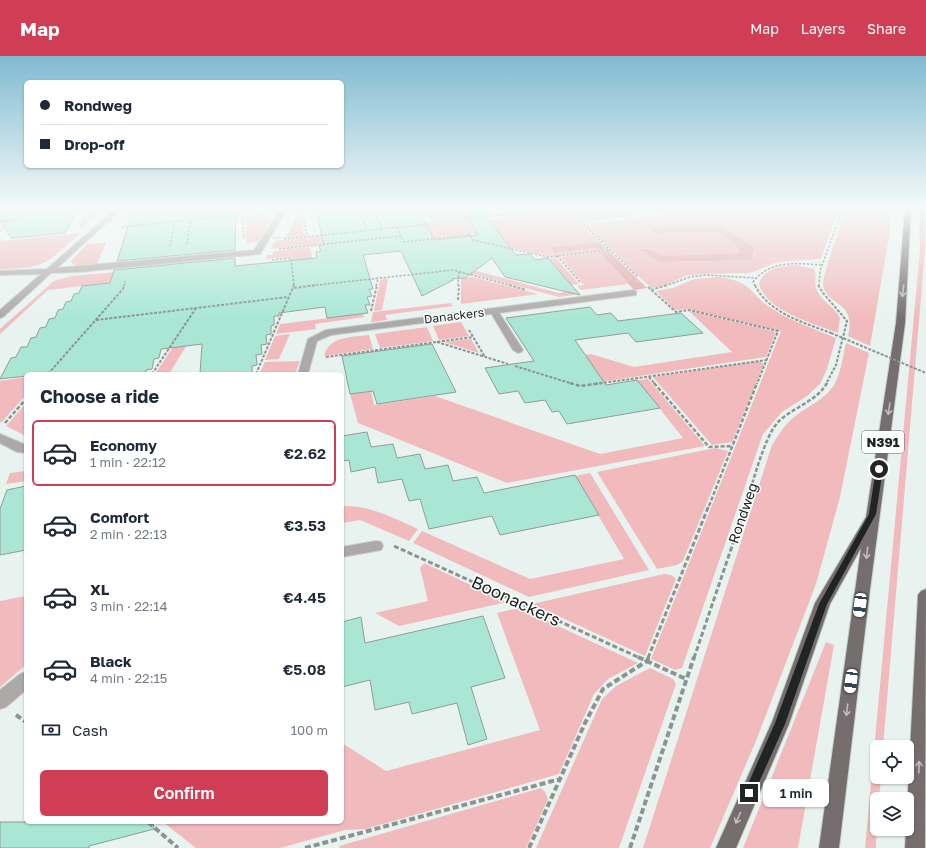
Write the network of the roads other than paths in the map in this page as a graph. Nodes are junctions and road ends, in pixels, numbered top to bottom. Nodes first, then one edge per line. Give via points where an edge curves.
1 (78, 245) edge
2 (261, 245) edge
3 (907, 245) edge
4 (48, 272) junction
5 (0, 273) edge
6 (633, 293) dead end
7 (494, 311) junction
8 (0, 315) edge
9 (518, 350) dead end
10 (304, 372) edge
11 (0, 438) edge
12 (24, 449) edge
13 (872, 514) junction
14 (376, 546) road end
15 (344, 552) edge
16 (926, 595) edge
17 (24, 682) edge
18 (0, 701) edge
19 (726, 848) edge
20 (829, 848) edge
21 (915, 848) edge

1 - 4 street
2 - 4 street via 257,252
3 -> 13 main road, N391 via 891,394
4 - 5 street
4 - 8 street
6 - 7 street, Danackers
7 - 9 street
7 - 10 street, Danackers via 328,332 313,339
11 - 12 street
13 -> 19 main road, N391 via 823,604 780,724
13 -> 20 main road, N391
14 - 15 street
21 -> 16 main road
17 - 18 street

